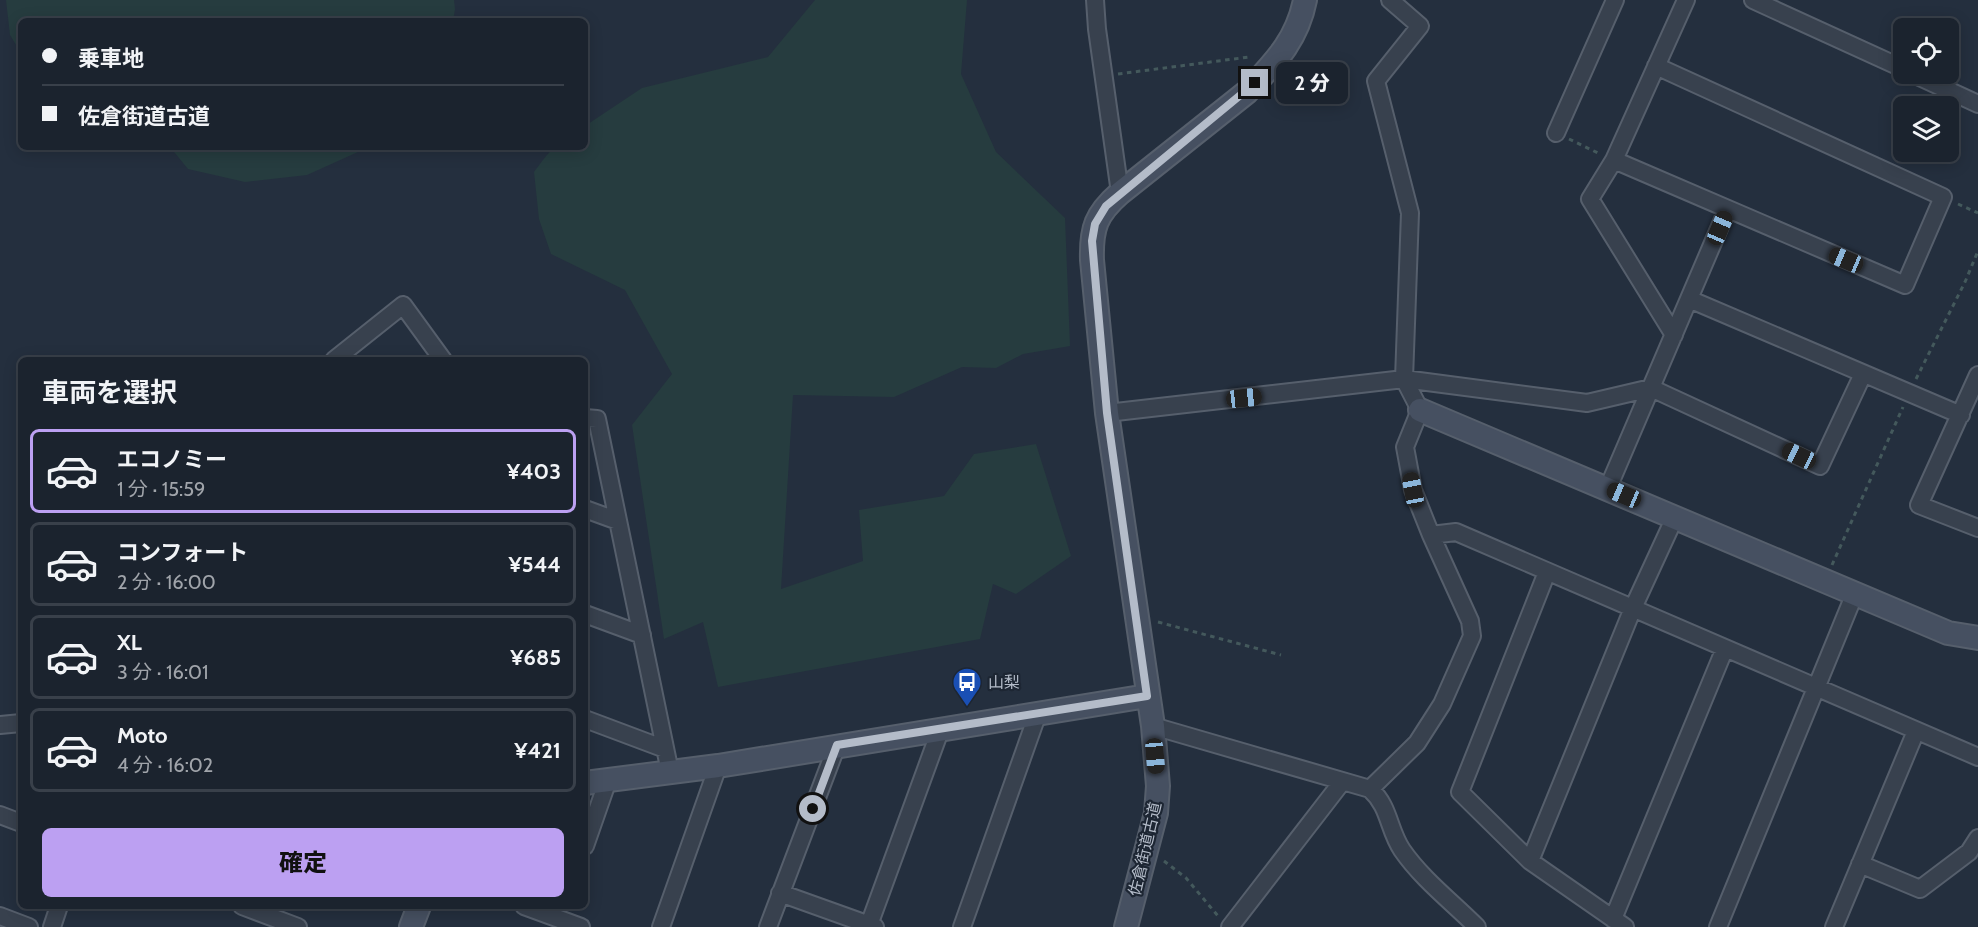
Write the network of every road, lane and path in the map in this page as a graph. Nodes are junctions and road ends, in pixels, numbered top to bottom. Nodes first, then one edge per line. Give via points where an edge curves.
1 (1095, 0) edge
2 (1305, 0) edge
3 (1390, 0) edge
4 (1615, 0) edge
5 (1686, 0) edge
6 (1753, 0) edge
7 (1893, 64) edge
8 (1656, 66) junction
9 (1264, 74) junction
10 (1103, 76) junction
11 (1935, 84) edge
12 (1978, 104) edge
13 (1556, 133) joint
14 (1614, 160) junction
15 (1120, 193) junction
16 (1944, 197) junction
17 (1727, 210) junction
18 (1978, 213) edge
19 (1978, 251) edge
20 (1689, 299) junction
21 (1674, 335) junction
22 (338, 357) edge
23 (441, 357) edge
24 (1863, 374) junction
25 (1978, 375) edge
26 (1404, 379) junction
27 (1651, 388) junction
28 (1909, 393) junction
29 (1420, 410) junction
30 (1107, 413) junction
31 (1961, 415) junction
32 (588, 418) edge
33 (1608, 488) junction
34 (588, 510) edge
35 (1675, 517) junction
36 (618, 521) junction
37 (1978, 528) edge
38 (1431, 535) junction
39 (1547, 572) junction
40 (1825, 580) junction
41 (1855, 593) junction
42 (1633, 608) junction
43 (588, 615) edge
44 (1136, 616) junction
45 (642, 635) junction
46 (1978, 638) edge
47 (1725, 648) junction
48 (1281, 655) dead end
49 (1817, 687) junction
50 (1147, 696) junction
51 (1038, 713) junction
52 (588, 720) edge
53 (18, 723) edge
54 (0, 725) edge
55 (1153, 726) junction
56 (941, 728) junction
57 (1916, 731) junction
58 (837, 745) junction
59 (665, 749) junction
60 (1978, 758) edge
61 (718, 766) junction
62 (670, 772) junction
63 (608, 780) junction
64 (1342, 782) junction
65 (588, 783) edge
66 (1370, 789) junction
67 (0, 815) edge
68 (18, 822) edge
69 (588, 837) edge
70 (1978, 838) edge
71 (1145, 854) junction
72 (1530, 861) junction
73 (1860, 864) junction
74 (780, 893) junction
75 (58, 909) edge
76 (250, 909) edge
77 (418, 909) edge
78 (540, 909) edge
79 (562, 913) edge
80 (0, 916) edge
81 (1225, 923) edge
82 (1619, 923) edge
83 (872, 926) edge
84 (29, 927) edge
85 (52, 927) edge
86 (298, 927) edge
87 (411, 927) edge
88 (581, 927) edge
89 (661, 927) edge
90 (768, 927) edge
91 (962, 927) edge
92 (1126, 927) edge
93 (1477, 927) edge
94 (1718, 927) edge
95 (1834, 927) edge

1 - 10 street
2 - 9 street, 佐倉街道古道 via 1296,32
3 - 26 street via 1420,26 1376,81 1410,213
4 - 13 street
5 - 8 street
6 - 7 street
8 - 14 street
8 - 16 street
9 - 10 path via 1249,57
9 - 15 street, 佐倉街道古道 via 1247,92
10 - 15 street
11 - 12 street
13 - 14 path
14 - 17 street
14 - 21 street via 1590,199
15 - 30 street, 佐倉街道古道 via 1095,224 1092,241
16 - 17 street via 1905,285
16 - 18 path
17 - 20 street
19 - 28 path
20 - 21 street
20 - 24 street
21 - 27 street
22 - 23 street via 404,305
24 - 27 street via 1820,466
24 - 28 street
25 - 31 street
26 - 27 street via 1587,403
26 - 29 street
26 - 30 street
27 - 33 street
28 - 31 street
28 - 40 path
29 - 33 street
29 - 38 street via 1405,447 1413,490
30 - 44 street, 佐倉街道古道
31 - 37 street via 1919,505
32 - 36 street via 597,419
33 - 35 street
34 - 36 street
35 - 40 street
35 - 42 street
36 - 45 street
38 - 39 street via 1456,532
38 - 66 street via 1470,621 1472,636 1442,704 1417,743
39 - 42 street
39 - 72 street via 1460,792
40 - 41 street
41 - 46 street via 1948,633
41 - 49 street
42 - 47 street
42 - 72 street
43 - 45 street
44 - 48 path
44 - 50 street, 佐倉街道古道
45 - 59 street
47 - 49 street
47 - 82 street
49 - 57 street
49 - 94 street
50 - 51 street
50 - 55 street, 佐倉街道古道
51 - 56 street
51 - 91 street
52 - 59 street
53 - 54 street
55 - 64 street
55 - 71 street, 佐倉街道古道 via 1158,786 1156,813
56 - 58 street
56 - 83 street
57 - 60 street
57 - 73 street
58 - 61 street
58 - 74 street
59 - 62 street
61 - 62 street
61 - 89 street
62 - 63 street
63 - 65 street
63 - 69 street
64 - 66 street
64 - 81 street
66 - 93 street via 1380,797 1400,846 1413,866
67 - 68 street
70 - 73 street via 1969,852 1920,889
71 - 81 path via 1166,862 1186,878
71 - 92 street, 佐倉街道古道
72 - 82 street
73 - 95 street
74 - 83 street
74 - 90 street
75 - 85 street
76 - 86 street
77 - 87 street
78 - 79 street
79 - 88 street
80 - 84 street

